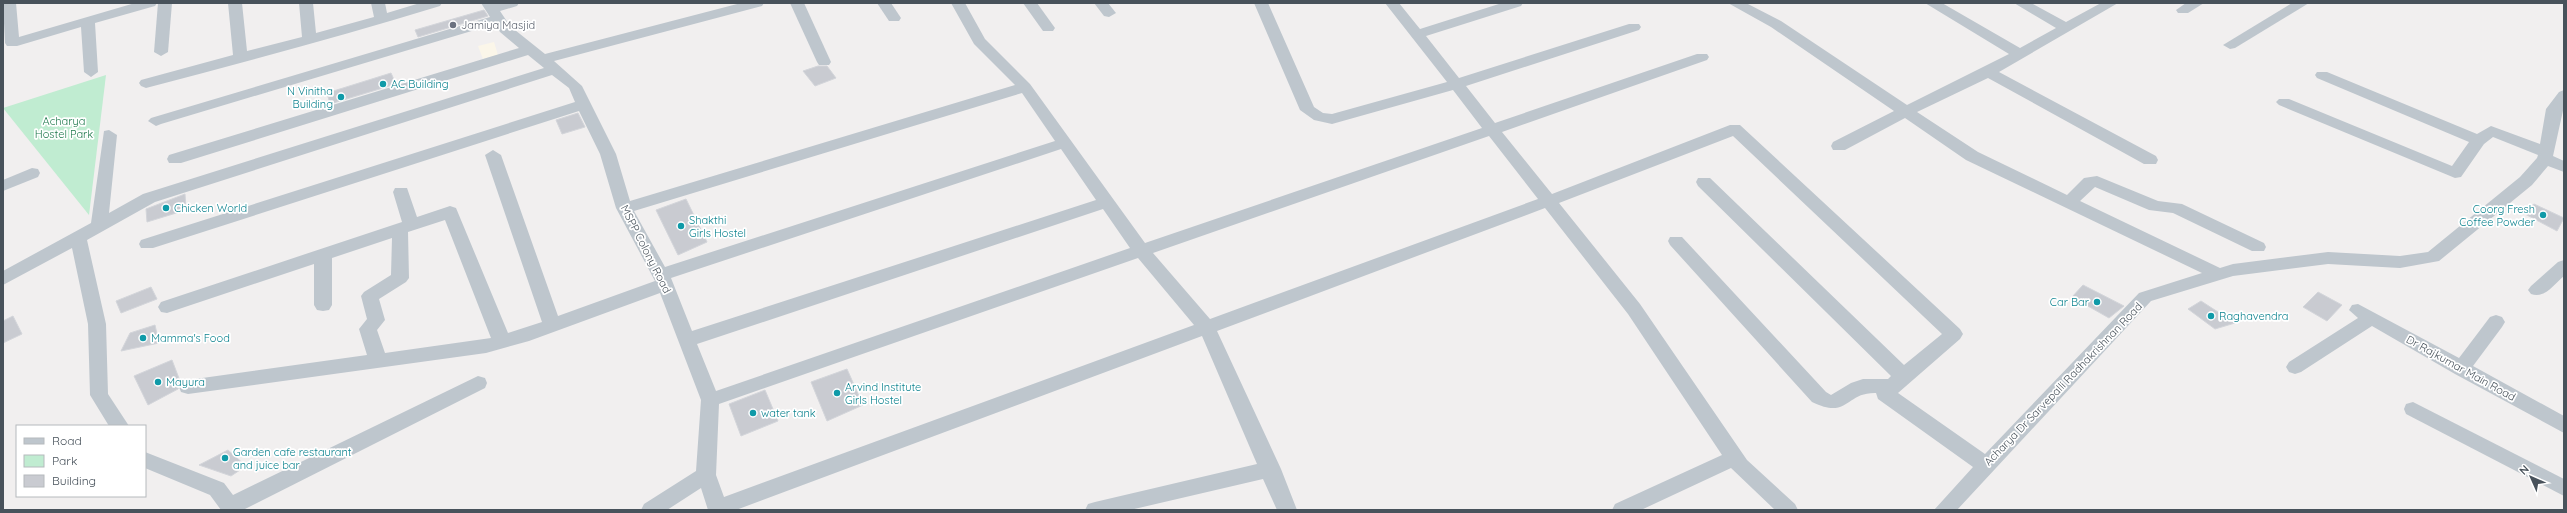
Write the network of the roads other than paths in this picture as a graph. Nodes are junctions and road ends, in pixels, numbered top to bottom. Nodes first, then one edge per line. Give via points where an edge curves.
1 (150, 3) edge
2 (165, 3) edge
3 (236, 3) edge
4 (306, 3) edge
5 (378, 3) edge
6 (435, 3) edge
7 (512, 3) edge
8 (757, 3) edge
9 (797, 3) edge
10 (884, 3) edge
11 (958, 3) edge
12 (1030, 3) edge
13 (1260, 3) edge
14 (1392, 3) edge
15 (1516, 3) edge
16 (1735, 3) edge
17 (1932, 3) edge
18 (2021, 3) edge
19 (2197, 3) edge
20 (2302, 3) edge
21 (2107, 4) edge
22 (7, 6) edge
23 (493, 10) edge
24 (2183, 10) dead end
25 (894, 18) dead end
26 (382, 20) junction
27 (88, 21) junction
28 (1634, 27) dead end
29 (1048, 28) dead end
30 (2066, 28) junction
31 (1417, 34) junction
32 (309, 40) junction
33 (2230, 45) dead end
34 (161, 52) dead end
35 (2020, 54) junction
36 (1702, 57) dead end
37 (240, 58) junction
38 (542, 60) junction
39 (824, 62) dead end
40 (91, 72) dead end
41 (1988, 72) junction
42 (2322, 76) dead end
43 (146, 82) dead end
44 (1457, 84) junction
45 (1025, 87) junction
46 (2564, 95) edge
47 (2284, 102) dead end
48 (584, 104) junction
49 (1904, 112) junction
50 (156, 121) dead end
51 (1494, 130) junction
52 (109, 135) dead end
53 (2478, 140) junction
54 (1064, 143) junction
55 (1839, 146) dead end
56 (2546, 155) junction
57 (493, 156) dead end
58 (175, 159) dead end
59 (2150, 160) dead end
60 (2564, 167) edge
61 (32, 173) dead end
62 (1704, 182) dead end
63 (3, 186) edge
64 (401, 192) dead end
65 (1548, 201) junction
66 (1107, 202) junction
67 (2069, 203) junction
68 (624, 208) junction
69 (99, 226) junction
70 (406, 227) junction
71 (78, 236) junction
72 (1676, 241) dead end
73 (147, 244) dead end
74 (2258, 247) dead end
75 (1141, 251) junction
76 (323, 254) junction
77 (2564, 266) edge
78 (2218, 274) junction
79 (3, 279) edge
80 (663, 280) junction
81 (2537, 290) dead end
82 (323, 305) dead end
83 (166, 307) dead end
84 (2496, 322) dead end
85 (552, 326) junction
86 (1208, 328) junction
87 (687, 340) junction
88 (502, 342) junction
89 (378, 361) junction
90 (2295, 366) dead end
91 (2461, 369) junction
92 (478, 382) dead end
93 (1897, 382) junction
94 (188, 387) dead end
95 (710, 400) junction
96 (2412, 409) dead end
97 (118, 425) edge
98 (2564, 425) edge
99 (1734, 458) junction
100 (146, 460) edge
101 (1985, 465) junction
102 (1271, 469) junction
103 (706, 475) junction
104 (2564, 488) edge
105 (231, 508) edge
106 (718, 509) edge
107 (1106, 509) edge
108 (652, 510) edge
109 (1288, 510) edge
110 (1622, 510) edge
111 (1788, 510) edge
112 (1944, 510) edge

1 - 27 street
2 - 34 street
3 - 37 street
4 - 32 street
5 - 26 street
6 - 26 street
7 - 23 street
8 - 38 street
9 - 39 street
10 - 25 street
11 - 45 street via 979,41
12 - 29 street
13 - 44 street via 1308,110 1319,117 1332,119
14 - 31 street
15 - 31 street
16 - 49 street via 1776,24
17 - 35 street
18 - 30 street
19 - 24 street
20 - 33 street
21 - 30 street
22 - 27 street via 12,43
23 - 38 street, MSPP Colony Road via 505,29
23 - 50 street
26 - 32 street
27 - 40 street
28 - 44 street
30 - 35 street
31 - 44 street
32 - 37 street
35 - 41 street
36 - 51 street
37 - 43 street
38 - 48 street, MSPP Colony Road via 575,86
38 - 58 street
38 - 69 street via 149,198
41 - 49 street
41 - 59 street
42 - 53 street
44 - 51 street
45 - 54 street
45 - 68 street
46 - 56 street via 2554,109
47 - 53 street via 2455,173
48 - 68 street, MSPP Colony Road via 608,154
48 - 73 street
49 - 55 street
49 - 67 street via 1972,156
51 - 65 street
51 - 75 street
52 - 69 street
53 - 56 street via 2491,132
54 - 66 street
54 - 80 street
56 - 60 street
56 - 78 street, Acharya Dr Sarvepalli Radhakrishnan Road via 2526,181 2433,257 2400,262 2328,258
57 - 85 street
61 - 63 street
62 - 93 street
64 - 70 street
65 - 86 street
65 - 93 street via 1735,129 1954,334
65 - 99 street via 1634,309
66 - 75 street
66 - 87 street
67 - 74 street via 2090,182 2097,181 2156,206 2176,208
67 - 78 street
68 - 80 street, MSPP Colony Road
69 - 71 street
70 - 76 street
70 - 88 street via 450,212
70 - 89 street via 400,278 370,296 376,320 368,329
71 - 79 street
71 - 97 street via 97,324 99,395
72 - 93 street via 1819,397 1829,402 1839,401 1850,390 1863,385
75 - 86 street
75 - 95 street
76 - 82 street
76 - 83 street
77 - 81 street
78 - 101 street, Acharya Dr Sarvepalli Radhakrishnan Road via 2145,298
80 - 85 street
80 - 87 street, MSPP Colony Road
84 - 91 street
85 - 88 street
86 - 102 street
86 - 106 street
87 - 95 street, MSPP Colony Road
88 - 89 street
89 - 94 street
90 - 91 street, Dr Rajkumar Main Road via 2364,314
91 - 98 street, Dr Rajkumar Main Road
92 - 105 street
93 - 101 street via 1885,394
95 - 103 street, MSPP Colony Road
96 - 104 street
99 - 110 street
99 - 111 street
100 - 105 street via 217,489
101 - 112 street, Acharya Dr Sarvepalli Radhakrishnan Road
102 - 107 street
102 - 109 street
103 - 106 street, MSPP Colony Road
103 - 108 street

